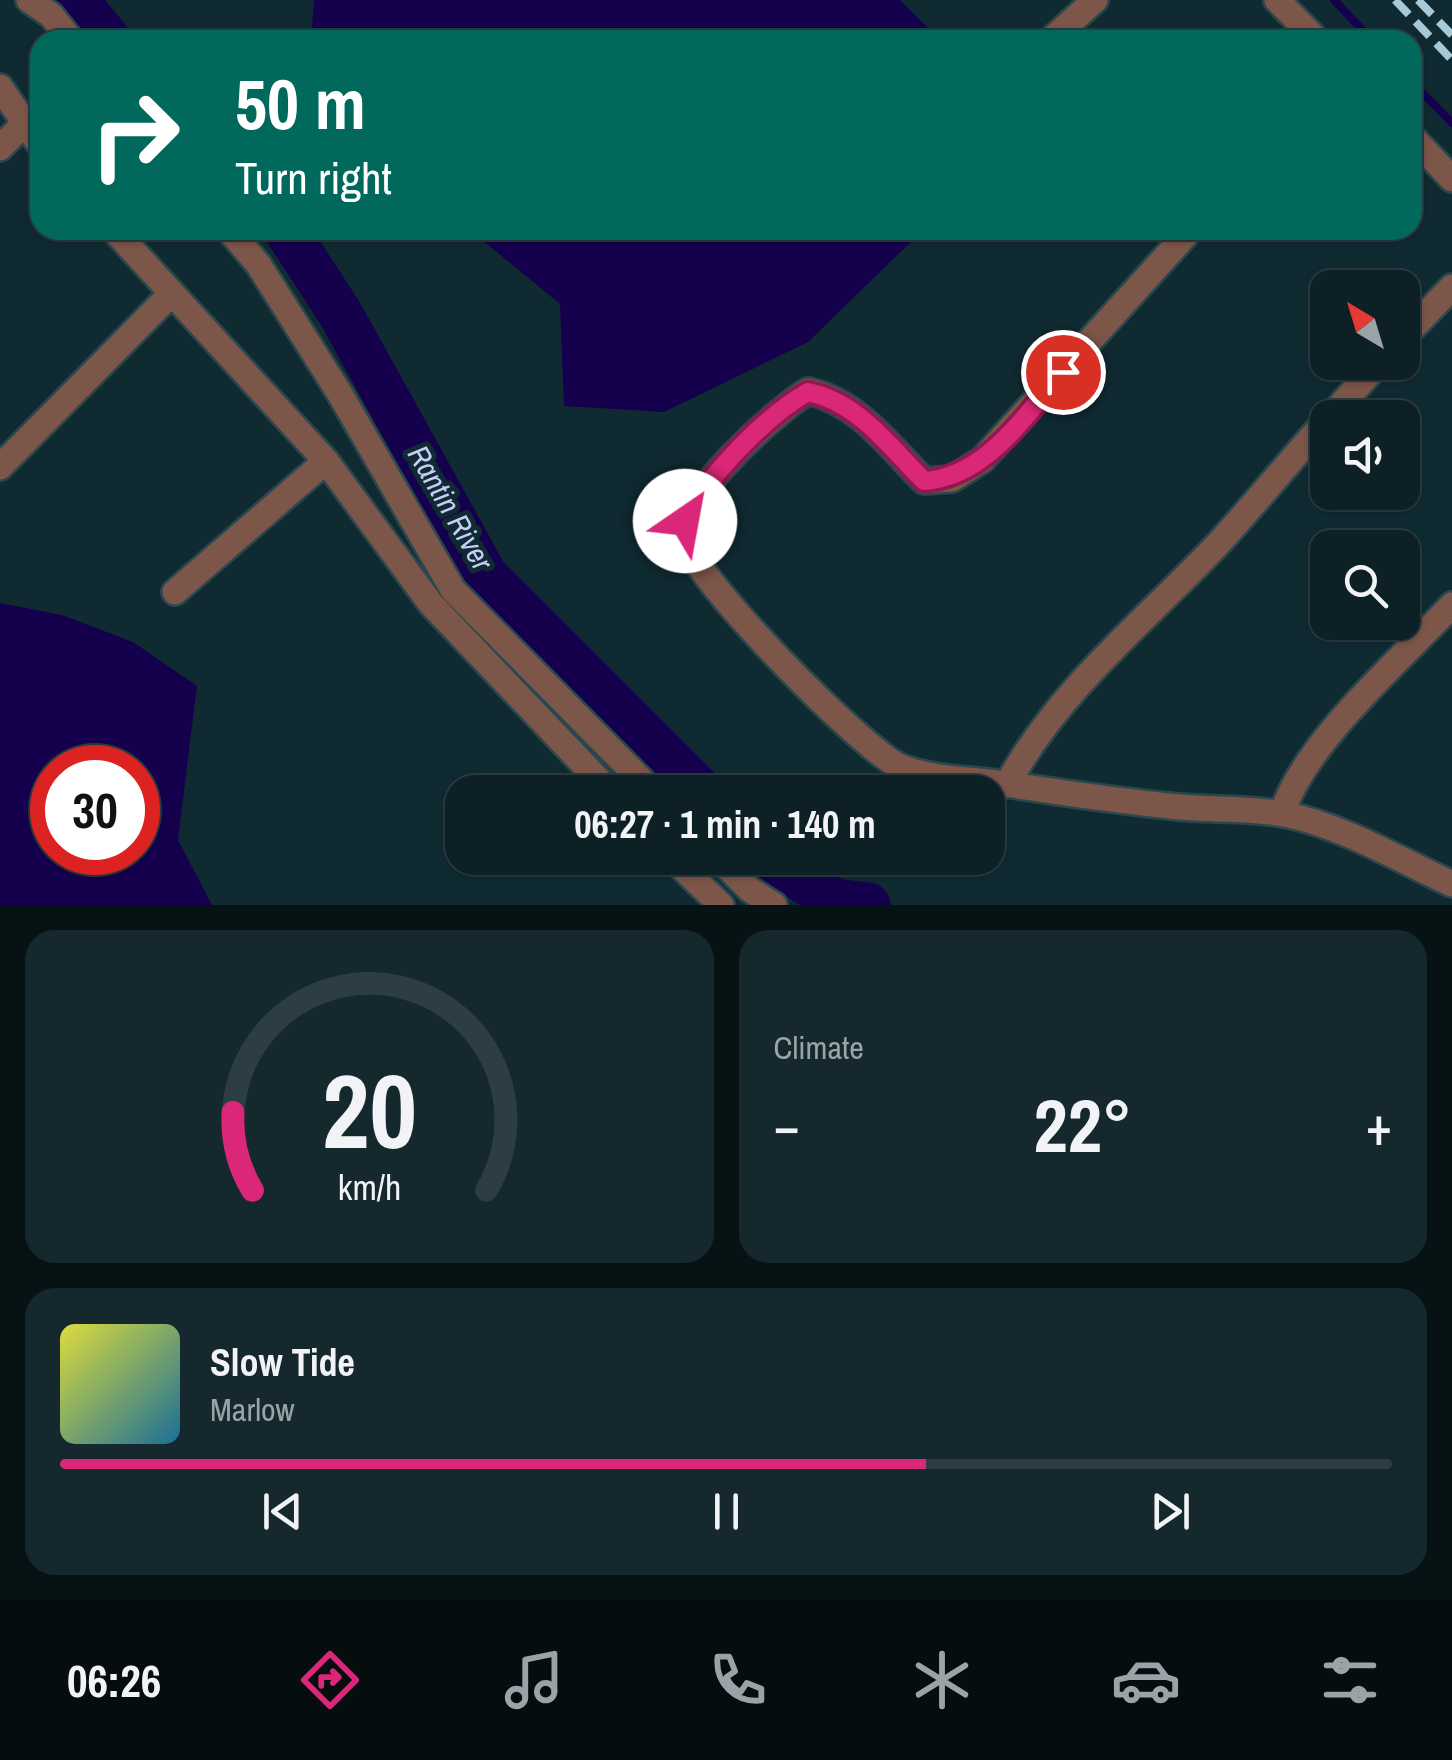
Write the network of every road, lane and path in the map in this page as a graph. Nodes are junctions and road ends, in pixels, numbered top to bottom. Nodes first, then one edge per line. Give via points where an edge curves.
1 (28, 0) edge
2 (1095, 0) edge
3 (1277, 0) edge
4 (63, 30) edge
5 (1062, 30) edge
6 (1308, 30) edge
7 (0, 87) edge
8 (30, 133) edge
9 (30, 135) edge
10 (0, 148) edge
11 (1422, 148) edge
12 (1452, 179) edge
13 (124, 240) edge
14 (238, 240) edge
15 (1181, 240) edge
16 (1452, 286) edge
17 (170, 294) junction
18 (1420, 320) edge
19 (1363, 380) edge
20 (1345, 400) edge
21 (1310, 438) edge
22 (326, 461) junction
23 (0, 467) edge
24 (175, 592) dead end
25 (1452, 604) edge
26 (594, 775) edge
27 (636, 775) edge
28 (1008, 785) junction
29 (1282, 814) junction
30 (690, 875) edge
31 (735, 875) edge
32 (1452, 884) edge
33 (721, 905) edge
34 (774, 905) edge

1 - 4 street
2 - 5 street
3 - 6 street
7 - 8 street
9 - 10 street
11 - 12 street
13 - 17 street
14 - 27 street via 340,394 453,590
15 - 28 street via 982,460 952,479 924,481 853,410 808,392 697,496 685,521 684,538 698,564 859,740 902,767
16 - 18 street
17 - 22 street
17 - 23 street
19 - 20 street
21 - 28 street via 1064,700 1030,742
22 - 24 street
22 - 26 street via 431,604
25 - 29 street via 1319,748 1290,789
28 - 29 street
29 - 32 street via 1330,827
30 - 33 street
31 - 34 street

